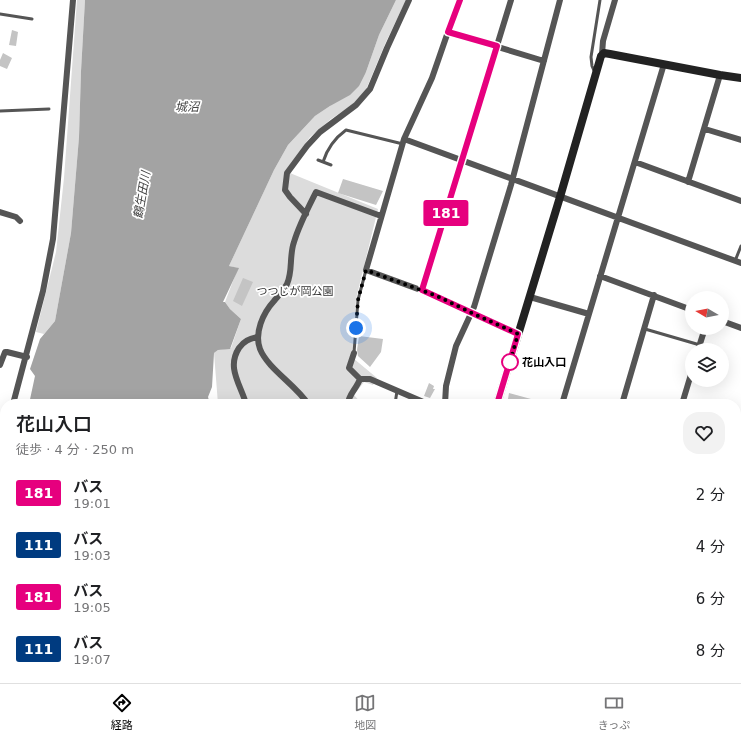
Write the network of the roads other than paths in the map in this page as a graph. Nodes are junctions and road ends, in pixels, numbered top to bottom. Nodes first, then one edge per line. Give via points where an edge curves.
1 (73, 0) edge
2 (409, 0) edge
3 (460, 0) edge
4 (511, 0) edge
5 (560, 0) edge
6 (600, 0) edge
7 (615, 0) edge
8 (0, 14) edge
9 (32, 19) dead end
10 (448, 32) junction
11 (497, 46) junction
12 (602, 54) junction
13 (544, 61) junction
14 (664, 64) junction
15 (596, 75) junction
16 (720, 76) junction
17 (741, 78) edge
18 (49, 108) dead end
19 (0, 111) edge
20 (705, 129) junction
21 (741, 140) edge
22 (403, 142) junction
23 (318, 160) dead end
24 (462, 161) junction
25 (323, 162) junction
26 (635, 162) junction
27 (331, 165) dead end
28 (512, 180) junction
29 (688, 182) junction
30 (560, 197) junction
31 (741, 201) edge
32 (0, 212) edge
33 (306, 214) junction
34 (381, 216) junction
35 (618, 218) junction
36 (20, 221) dead end
37 (741, 246) edge
38 (738, 262) edge
39 (366, 270) junction
40 (600, 276) junction
41 (422, 290) junction
42 (654, 296) junction
43 (530, 297) junction
44 (685, 307) edge
45 (472, 313) junction
46 (589, 314) junction
47 (729, 324) edge
48 (741, 328) edge
49 (644, 329) junction
50 (518, 334) junction
51 (257, 337) junction
52 (685, 343) edge
53 (354, 353) joint
54 (27, 357) junction
55 (0, 364) edge
56 (360, 379) junction
57 (687, 387) edge
58 (397, 391) junction
59 (14, 399) edge
60 (244, 399) edge
61 (304, 399) edge
62 (348, 399) edge
63 (396, 399) edge
64 (416, 399) edge
65 (445, 399) edge
66 (498, 399) edge
67 (564, 399) edge
68 (623, 399) edge
69 (684, 399) edge

1 - 54 street via 53,239 49,267
2 - 33 street via 370,89 356,105 320,132 287,173 285,190
3 - 10 street
4 - 11 street
5 - 13 street
6 - 15 lane via 591,57
7 - 12 street via 603,41
8 - 9 lane
10 - 11 street
10 - 22 street via 432,78
11 - 13 street
11 - 24 street
12 - 14 street
12 - 15 street
13 - 28 street
14 - 16 street
14 - 26 street
15 - 30 street
16 - 17 street
16 - 20 street
18 - 19 lane
20 - 21 street
20 - 29 street
22 - 24 street
22 - 25 lane via 346,130 336,138
22 - 34 street
23 - 25 lane
24 - 28 street
24 - 41 street
25 - 27 lane
26 - 29 street
26 - 35 street
28 - 30 street
28 - 45 street
29 - 31 street
30 - 35 street
30 - 43 street
32 - 36 street via 16,217
33 - 34 street via 316,192
33 - 51 street via 290,256 287,284 264,314
34 - 39 street
35 - 38 street
35 - 40 street
37 - 38 lane
39 - 41 street
39 - 53 lane via 358,300
40 - 42 street
40 - 46 street
41 - 45 street
42 - 44 street
42 - 49 street
43 - 46 street
43 - 50 street
45 - 50 street
45 - 65 street via 456,346
46 - 67 street
47 - 48 street
49 - 52 lane
49 - 68 street
50 - 66 street
51 - 60 street via 249,338 242,344 234,362 234,375
51 - 61 street via 263,356
53 - 56 street via 349,368
54 - 55 street via 5,352
54 - 59 street
56 - 58 street via 370,379
56 - 62 street
57 - 69 street
58 - 63 lane
58 - 64 street

